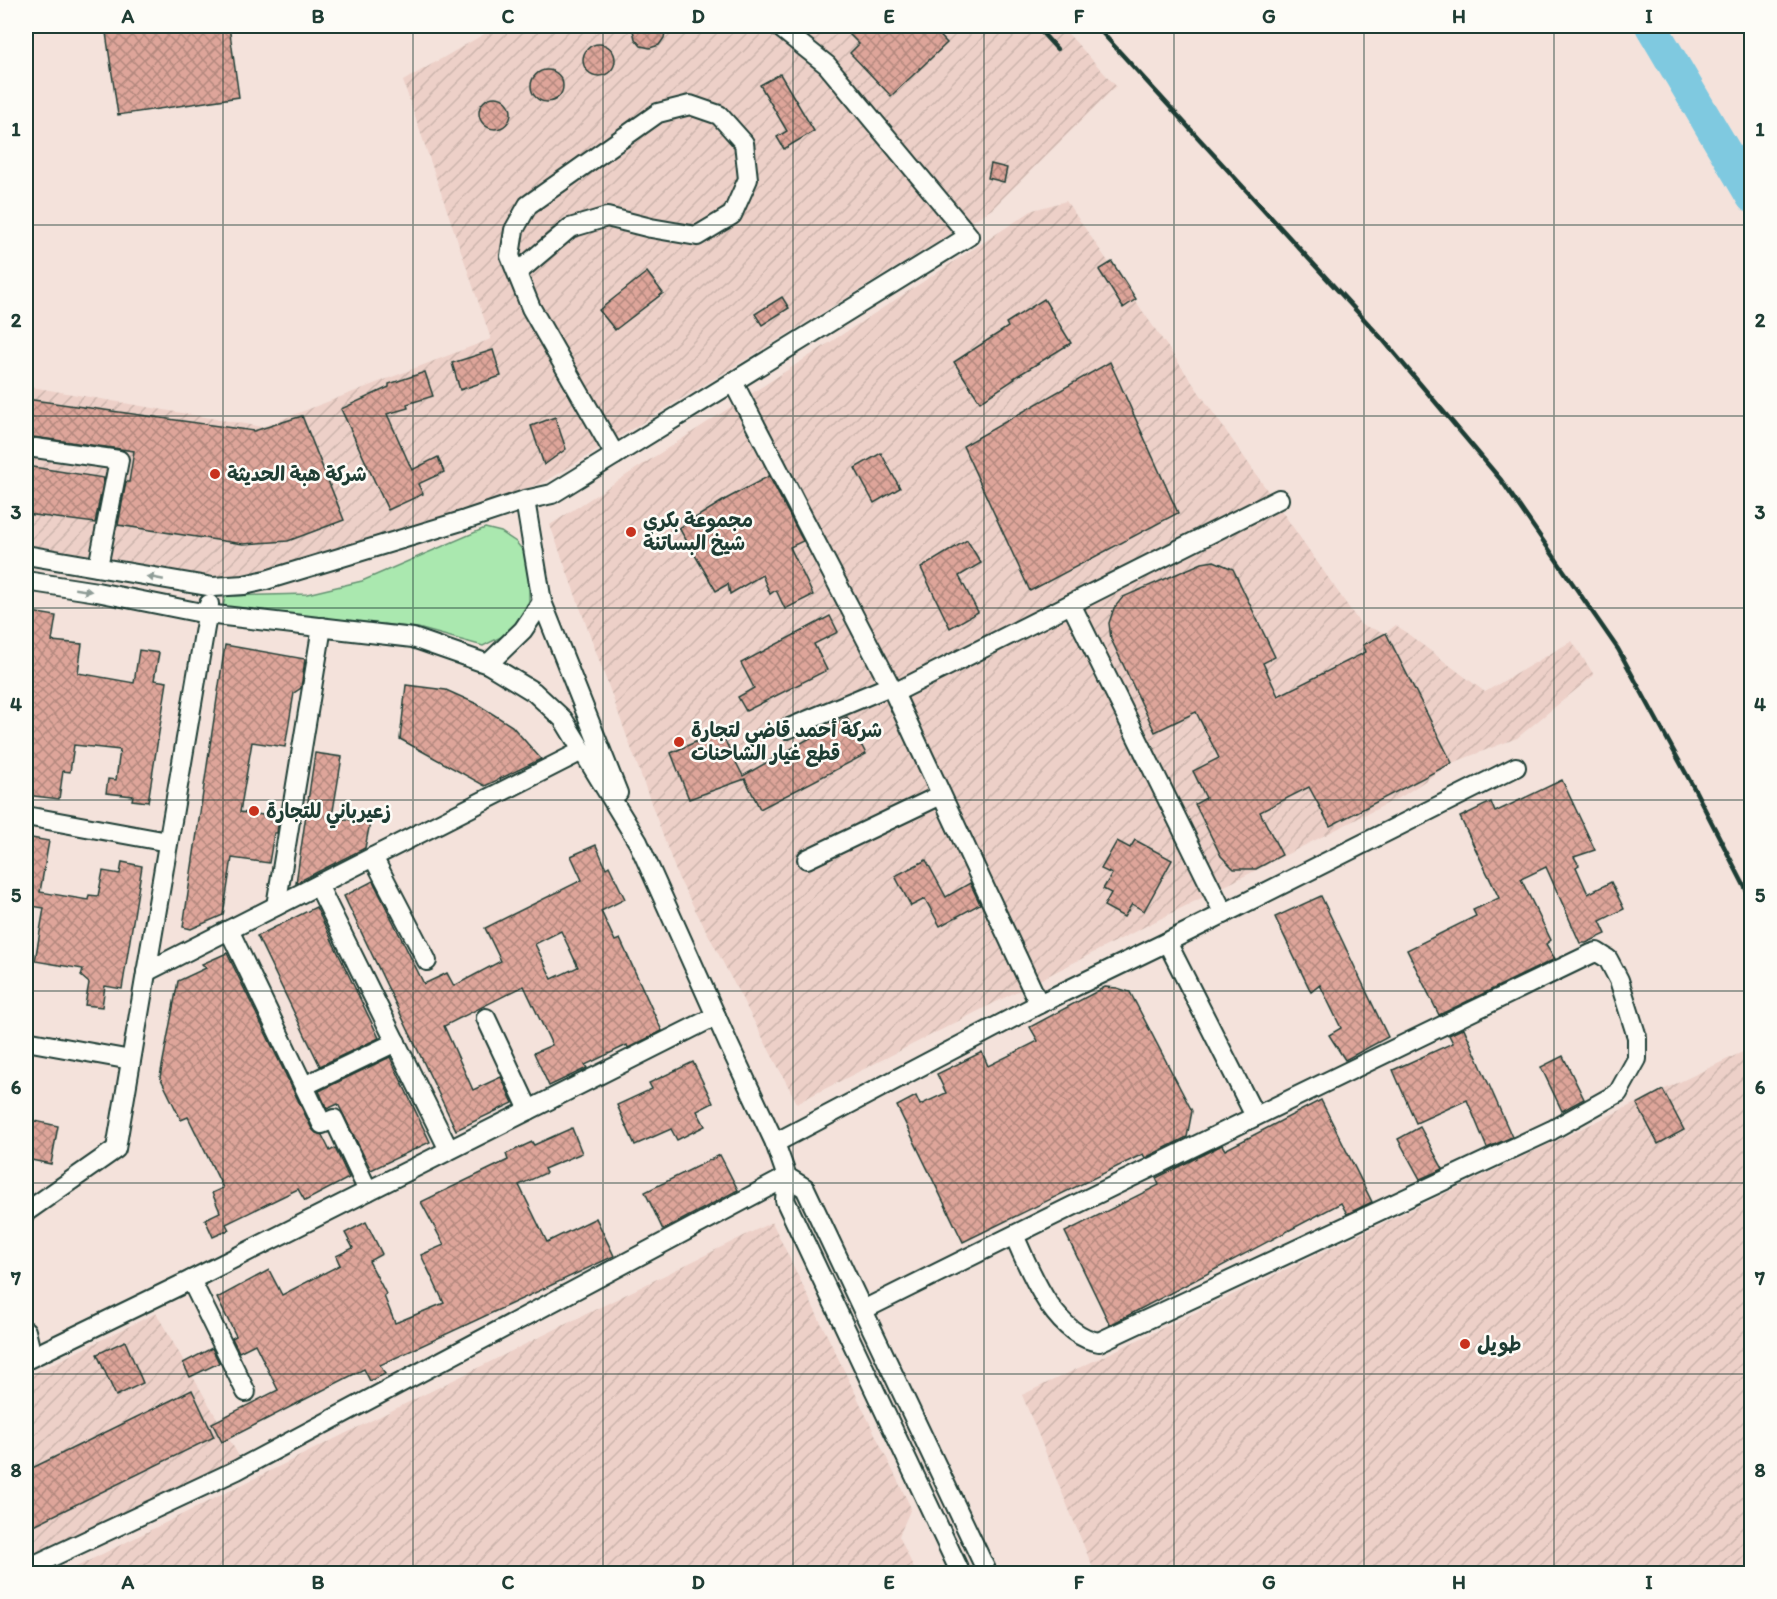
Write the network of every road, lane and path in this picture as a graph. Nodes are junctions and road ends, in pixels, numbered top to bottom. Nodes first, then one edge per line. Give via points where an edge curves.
1 (778, 26) edge
2 (517, 273) junction
3 (733, 381) junction
4 (35, 448) dead end
5 (615, 455) junction
6 (1280, 499) dead end
7 (525, 500) junction
8 (26, 555) edge
9 (98, 567) junction
10 (26, 581) edge
11 (213, 587) junction
12 (542, 602) junction
13 (1071, 604) junction
14 (207, 614) junction
15 (322, 627) junction
16 (488, 664) junction
17 (892, 689) junction
18 (787, 729) dead end
19 (582, 751) junction
20 (1516, 767) dead end
21 (941, 795) junction
22 (26, 816) edge
23 (168, 842) junction
24 (638, 842) junction
25 (373, 857) junction
26 (807, 859) dead end
27 (318, 885) junction
28 (276, 906) junction
29 (1224, 914) junction
30 (229, 930) junction
31 (1167, 942) junction
32 (427, 961) dead end
33 (146, 972) junction
34 (1039, 1004) junction
35 (716, 1016) junction
36 (486, 1018) dead end
37 (26, 1041) edge
38 (396, 1042) junction
39 (131, 1060) junction
40 (304, 1086) junction
41 (530, 1110) junction
42 (1255, 1116) junction
43 (775, 1143) junction
44 (449, 1150) junction
45 (787, 1178) junction
46 (369, 1191) junction
47 (26, 1212) edge
48 (1014, 1235) junction
49 (191, 1280) junction
50 (863, 1310) junction
51 (26, 1331) edge
52 (29, 1358) edge
53 (246, 1392) dead end
54 (26, 1569) edge
55 (961, 1574) edge
56 (988, 1574) edge

1 - 3 street via 827,65 969,237
2 - 2 street via 510,256 514,230 528,205 657,113 690,105 718,116 744,142 748,179 732,215 698,236 607,217 570,228
2 - 5 street via 531,308
3 - 5 street
3 - 17 street
4 - 9 street via 118,460
5 - 7 street via 552,494
6 - 13 street
7 - 11 street via 266,580
7 - 12 street
8 - 9 street
11 -> 9 street
10 -> 14 street
11 - 14 street
12 - 16 street via 518,636
12 - 24 street
13 - 17 street
13 - 29 street
14 - 15 street
14 - 23 street
15 - 16 street via 413,638
15 - 28 street
16 - 19 street via 534,692 563,719
17 - 18 street
17 - 21 street
19 - 24 street
19 - 25 street
20 - 29 street
21 - 26 street
21 - 34 street
22 - 23 street
23 - 33 street
24 - 35 street
25 - 27 street
25 - 32 street
27 - 28 street
27 - 38 street
28 - 30 street
29 - 31 street
30 - 33 street
30 - 40 street
31 - 34 street
31 - 42 street
33 - 39 street
34 - 43 street
35 - 41 street
35 - 43 street
36 - 41 street
37 - 39 street
38 - 40 street
38 - 44 street
39 - 47 street via 116,1149
40 - 46 street via 322,1124 334,1119
41 - 44 street
42 - 48 street
42 - 48 street via 1597,952 1608,959 1618,980 1637,1037 1633,1069 1618,1093 1599,1104 1552,1130 1099,1341 1080,1335 1048,1303
43 - 45 street
44 - 46 street
45 - 50 street via 805,1188
45 - 54 street via 237,1470
45 - 55 street via 785,1200
46 - 49 street
48 - 50 street
49 - 52 street
49 - 53 street
50 - 56 street
51 - 52 street

